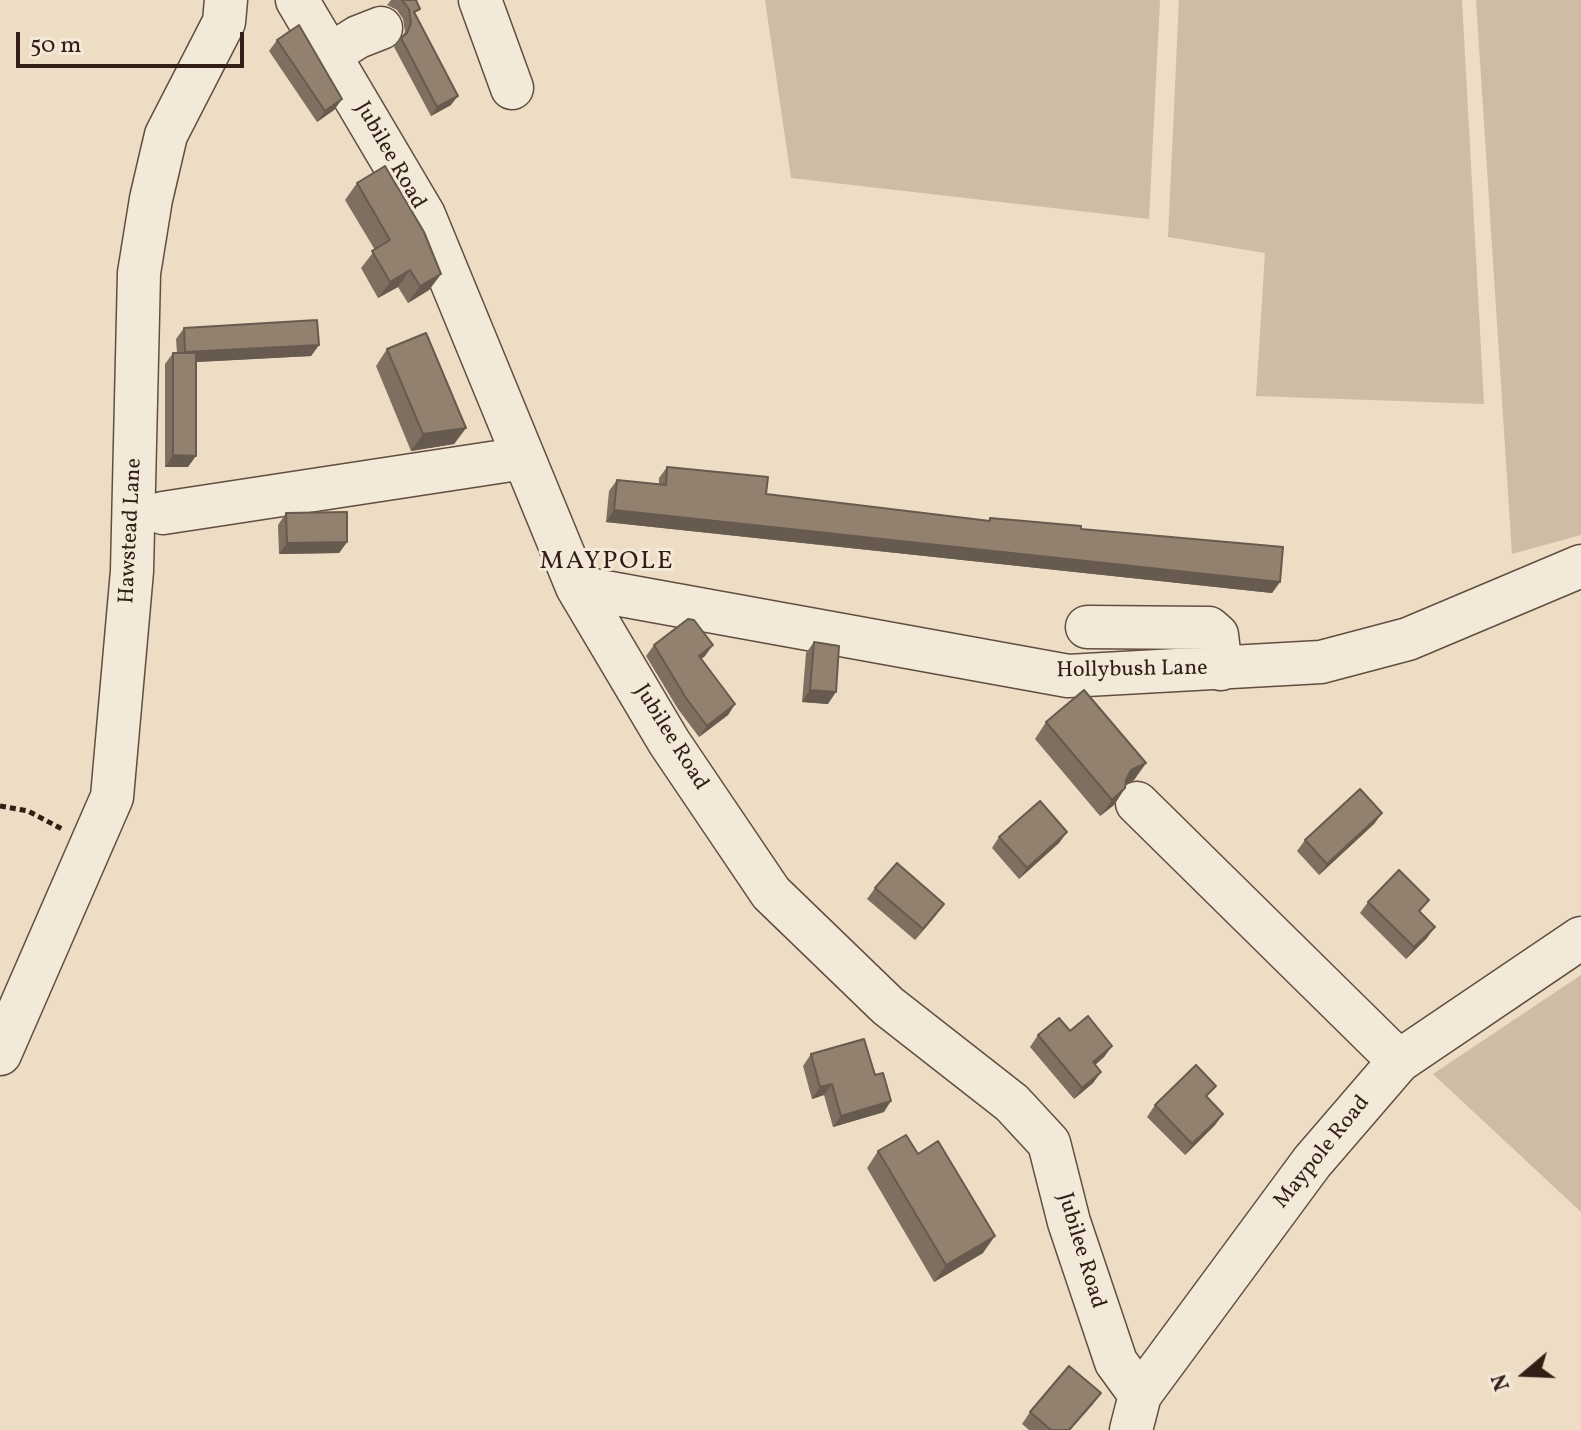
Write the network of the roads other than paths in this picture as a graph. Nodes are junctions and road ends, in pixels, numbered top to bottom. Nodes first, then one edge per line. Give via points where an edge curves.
1 (226, 0) edge
2 (297, 0) edge
3 (480, 0) edge
4 (381, 28) dead end
5 (329, 55) junction
6 (512, 88) dead end
7 (524, 458) junction
8 (163, 513) dead end
9 (1581, 566) edge
10 (577, 587) junction
11 (1087, 627) dead end
12 (1221, 669) junction
13 (1137, 803) dead end
14 (1581, 938) edge
15 (0, 1054) edge
16 (1399, 1061) junction
17 (1136, 1412) edge

1 - 15 street, Hawstead Lane via 224,22 166,135 139,273 132,571 112,797
2 - 5 street, Jubilee Road
3 - 6 street
4 - 5 street
5 - 7 street, Jubilee Road via 424,215
7 - 8 street
7 - 10 street, Jubilee Road
9 - 12 street, Hollybush Lane via 1408,639 1321,662
10 - 12 street, Hollybush Lane via 1068,676
10 - 17 street, Jubilee Road via 669,742 771,893 888,1006 1012,1103 1049,1143 1069,1222
11 - 12 street via 1209,628 1217,635
13 - 16 street
14 - 16 street, Maypole Road
16 - 17 street, Maypole Road via 1312,1162

